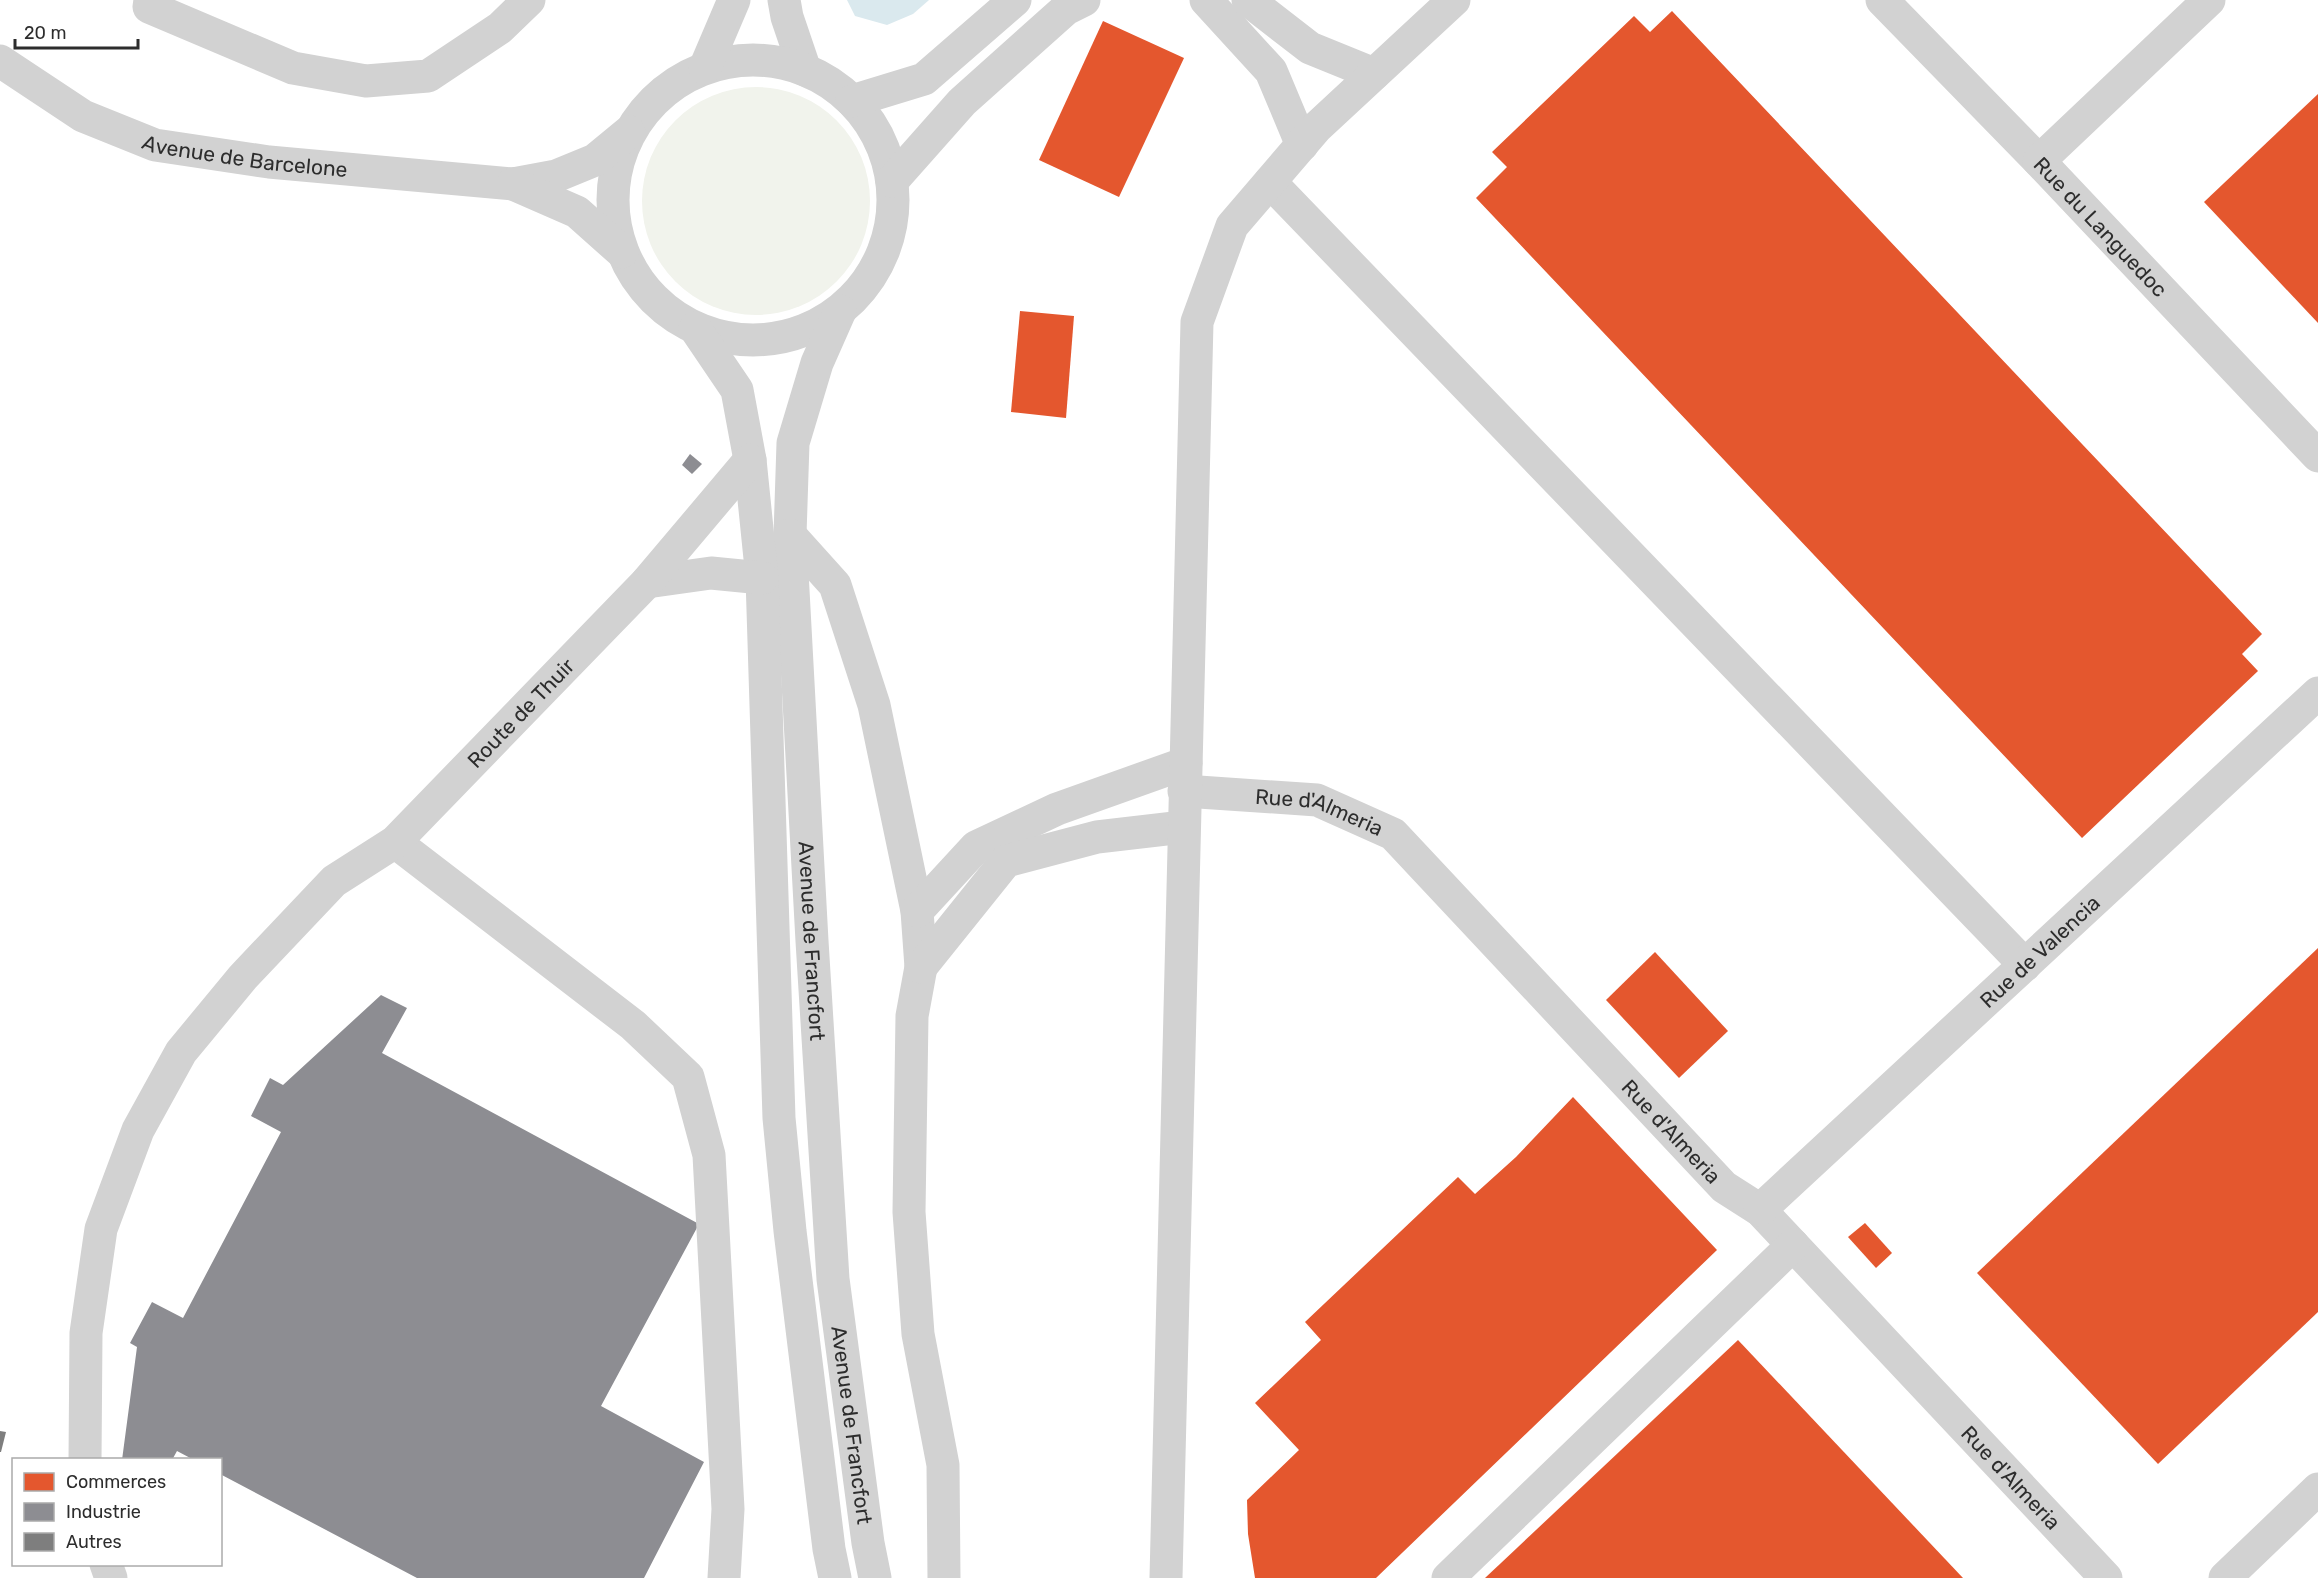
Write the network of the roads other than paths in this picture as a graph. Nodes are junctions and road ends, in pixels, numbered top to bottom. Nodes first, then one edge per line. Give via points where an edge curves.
1 (529, 0) edge
2 (734, 0) edge
3 (784, 0) edge
4 (1015, 0) edge
5 (1084, 0) edge
6 (1206, 0) edge
7 (1248, 0) edge
8 (1454, 0) edge
9 (1882, 0) edge
10 (2209, 0) edge
11 (146, 2) edge
12 (0, 61) edge
13 (705, 68) junction
14 (805, 70) junction
15 (1374, 74) junction
16 (852, 100) junction
17 (631, 130) junction
18 (1302, 145) junction
19 (2039, 161) junction
20 (892, 181) junction
21 (1270, 182) junction
22 (513, 184) junction
23 (622, 252) junction
24 (840, 311) junction
25 (694, 328) junction
26 (2318, 456) edge
27 (750, 460) junction
28 (790, 535) junction
29 (762, 578) junction
30 (647, 582) junction
31 (2318, 693) edge
32 (1185, 777) junction
33 (1183, 827) junction
34 (395, 842) junction
35 (917, 911) junction
36 (2025, 965) junction
37 (921, 967) junction
38 (1760, 1210) junction
39 (790, 1231) junction
40 (1792, 1245) junction
41 (85, 1458) edge
42 (2318, 1490) edge
43 (724, 1578) edge
44 (818, 1578) edge
45 (835, 1578) edge
46 (875, 1578) edge
47 (944, 1578) edge
48 (1166, 1578) edge
49 (1448, 1578) edge
50 (2106, 1578) edge
51 (2225, 1578) edge

1 - 11 street via 500,28 428,75 366,81 293,68
2 - 13 street
3 - 14 street
4 - 16 street via 924,79
5 - 20 street via 1066,9 962,102
6 - 18 street via 1271,71
7 - 15 street via 1310,48
8 - 15 street
9 - 19 street, Rue du Languedoc
10 - 19 street
12 - 22 street, Avenue de Barcelone via 82,116 155,145 269,162
13 - 14 street via 738,60 772,61
13 - 17 street via 676,83 651,104
14 - 16 street
15 - 18 street
16 - 20 street via 872,124
17 - 22 street via 595,160 556,176
17 - 23 street via 617,170 615,190 614,211
18 - 21 street
19 - 26 street, Rue du Languedoc
20 - 24 street via 892,218 884,253 865,284
21 - 32 street via 1232,226 1197,322
21 - 36 street
22 - 23 street via 577,212
23 - 25 street via 640,283 664,309
24 - 25 street via 807,330 770,340 731,339
24 - 28 street, Avenue de Francfort via 817,363 793,443
25 - 27 street, Avenue de Francfort via 736,390
27 - 29 street, Avenue de Francfort
27 - 30 street, Route de Thuir
28 - 35 street via 835,585 874,705
28 - 46 street, Avenue de Francfort via 833,1279
29 - 30 street via 711,573
29 - 39 street, Avenue de Francfort via 779,1118
30 - 34 street, Route de Thuir
31 - 36 street, Rue de Valencia
32 - 33 street
32 - 35 street via 1057,808 976,847
32 - 38 street, Rue d'Almeria via 1317,800 1393,834 1724,1187
33 - 37 street via 1097,837 1006,861
33 - 48 street
34 - 41 street, Route de Thuir via 334,880 243,978 181,1052 138,1130 101,1229 86,1333
34 - 43 street via 633,1025 688,1077 709,1155 728,1509
35 - 37 street
36 - 38 street, Rue de Valencia
37 - 47 street via 912,1016 909,1212 918,1334 943,1465
38 - 40 street, Rue d'Almeria
39 - 44 street via 800,1442
39 - 45 street, Avenue de Francfort
40 - 49 street
40 - 50 street, Rue d'Almeria
42 - 51 street

